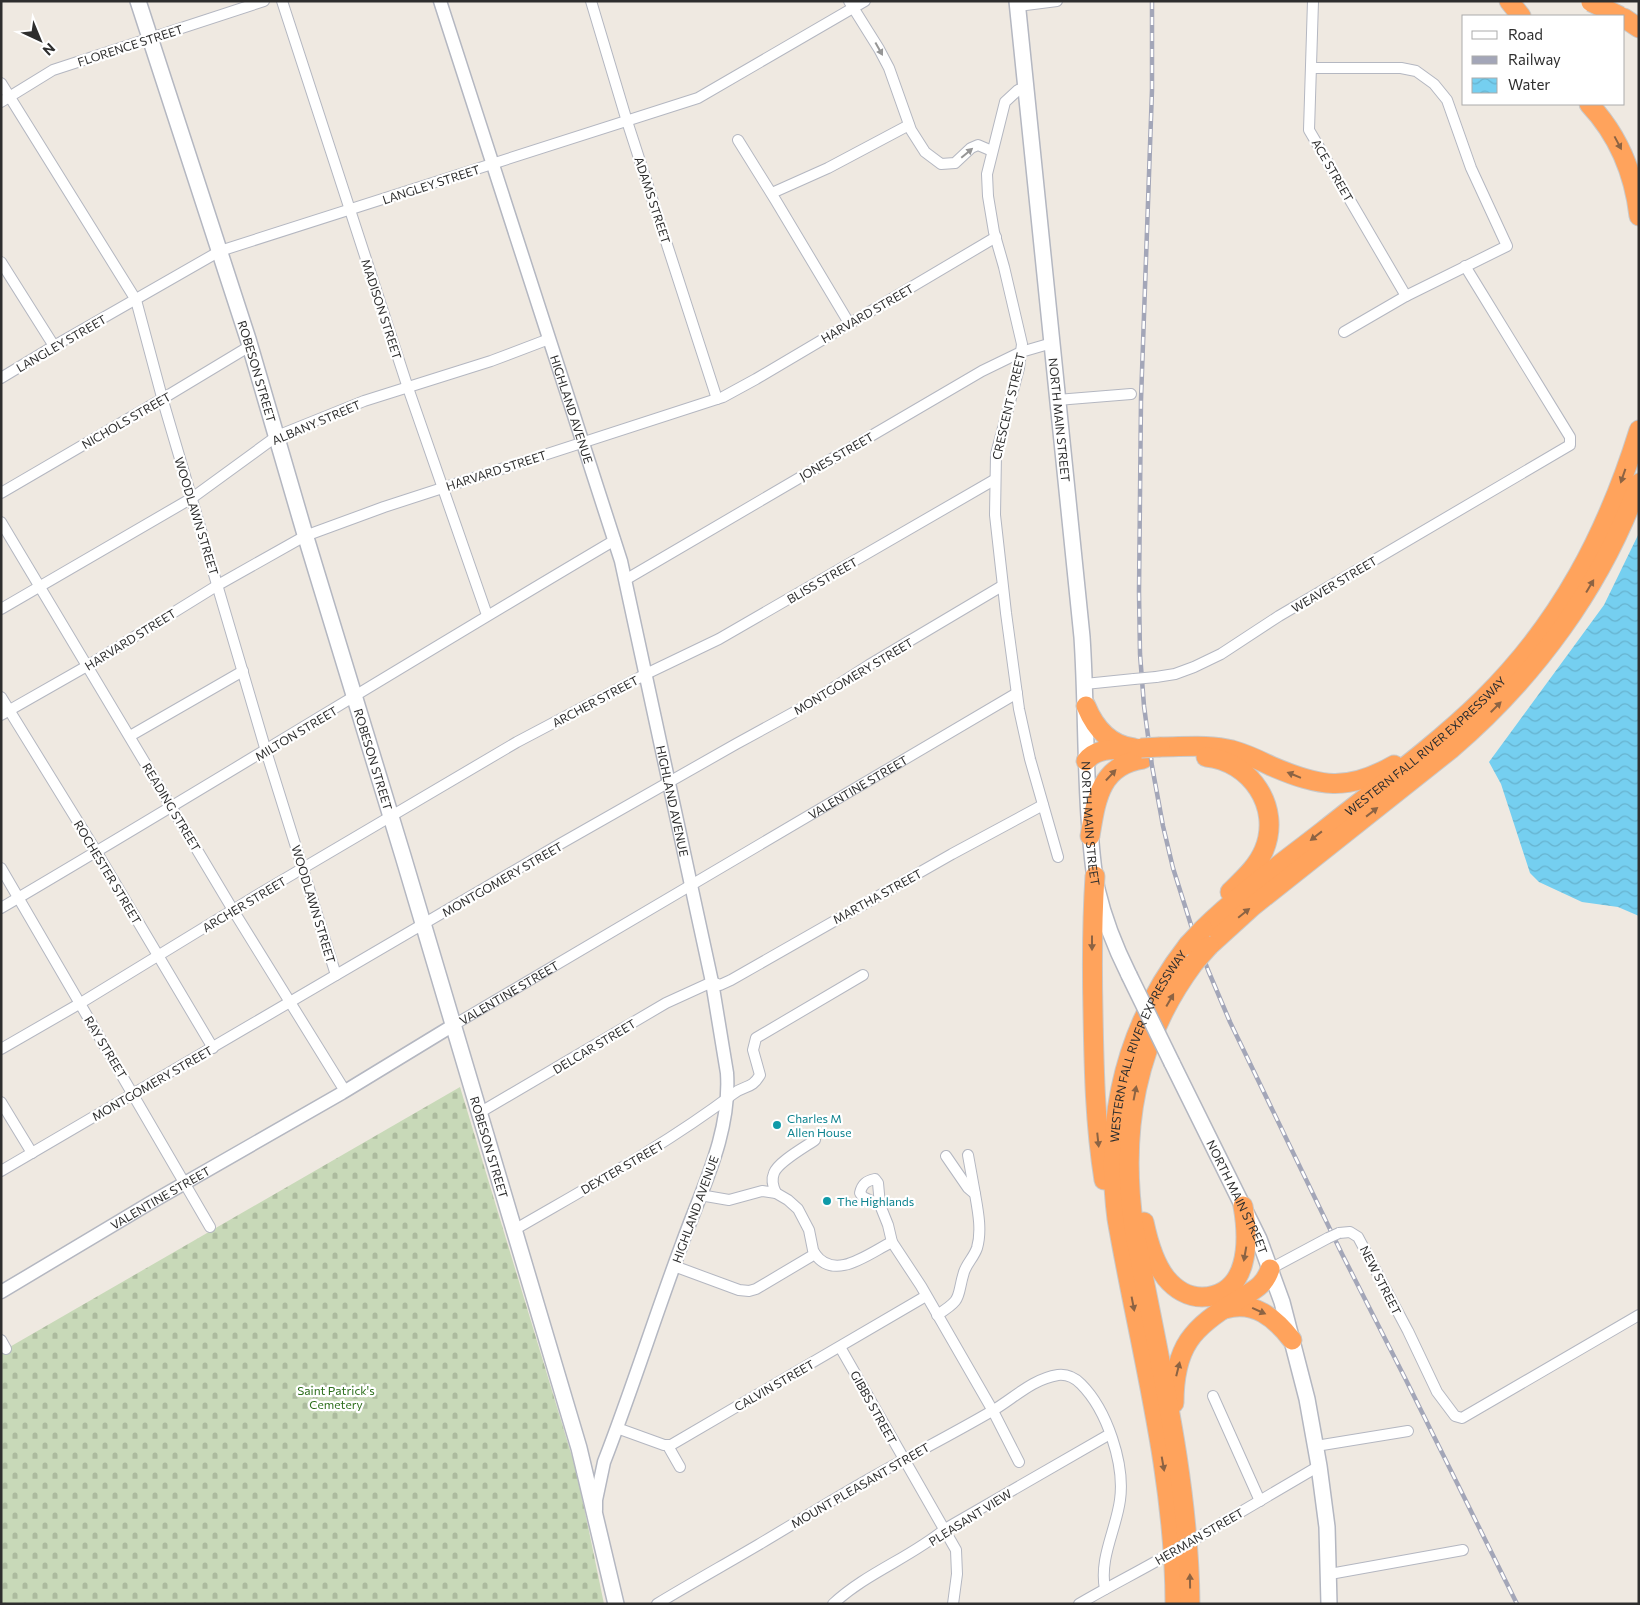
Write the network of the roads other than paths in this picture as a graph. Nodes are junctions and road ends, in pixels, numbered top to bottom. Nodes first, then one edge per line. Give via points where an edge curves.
1 (138, 1) edge
2 (264, 1) edge
3 (282, 1) edge
4 (440, 1) edge
5 (866, 1) edge
6 (1056, 1) edge
7 (1313, 1) edge
8 (1497, 1) edge
9 (1509, 1) edge
10 (1618, 1) edge
11 (593, 2) edge
12 (1590, 2) edge
13 (1018, 3) edge
14 (852, 5) edge
15 (1504, 15) edge
16 (1520, 15) edge
17 (1607, 15) edge
18 (1618, 15) edge
19 (1625, 19) edge
20 (1639, 28) edge
21 (150, 38) junction
22 (1310, 68) junction
23 (1, 83) edge
24 (1027, 86) junction
25 (5, 100) edge
26 (1590, 105) edge
27 (627, 121) junction
28 (909, 125) junction
29 (738, 140) dead end
30 (992, 150) junction
31 (492, 163) junction
32 (772, 194) junction
33 (350, 210) junction
34 (1639, 216) edge
35 (996, 237) junction
36 (220, 251) junction
37 (1, 262) edge
38 (1465, 266) junction
39 (1406, 296) junction
40 (136, 300) junction
41 (849, 323) junction
42 (1344, 332) dead end
43 (549, 339) junction
44 (1052, 343) junction
45 (54, 346) junction
46 (250, 346) junction
47 (1021, 352) junction
48 (1, 378) edge
49 (408, 388) junction
50 (1131, 394) dead end
51 (162, 399) junction
52 (717, 399) junction
53 (1057, 400) junction
54 (1639, 430) edge
55 (277, 436) junction
56 (583, 442) junction
57 (994, 480) junction
58 (1639, 483) edge
59 (442, 488) junction
60 (1, 493) edge
61 (1639, 496) edge
62 (192, 498) junction
63 (1, 522) edge
64 (305, 536) junction
65 (615, 540) junction
66 (1609, 552) junction
67 (625, 580) junction
68 (218, 585) junction
69 (40, 586) junction
70 (1002, 586) junction
71 (1, 609) edge
72 (487, 616) junction
73 (87, 666) junction
74 (243, 671) junction
75 (646, 674) junction
76 (1085, 684) junction
77 (1017, 693) junction
78 (1, 697) edge
79 (354, 698) junction
80 (1086, 706) junction
81 (5, 713) edge
82 (1450, 729) junction
83 (130, 736) junction
84 (266, 750) junction
85 (1148, 752) junction
86 (1086, 762) junction
87 (669, 782) junction
88 (1043, 804) junction
89 (171, 806) junction
90 (391, 817) junction
91 (1090, 836) junction
92 (96, 851) junction
93 (1058, 857) dead end
94 (1, 868) edge
95 (303, 869) junction
96 (1095, 876) junction
97 (691, 885) junction
98 (19, 898) junction
99 (1, 908) edge
100 (233, 910) junction
101 (423, 925) junction
102 (1197, 941) junction
103 (157, 956) junction
104 (336, 975) junction
105 (863, 975) dead end
106 (712, 982) junction
107 (79, 1004) junction
108 (289, 1004) junction
109 (452, 1026) junction
110 (213, 1048) junction
111 (1, 1049) edge
112 (345, 1091) junction
113 (134, 1094) junction
114 (727, 1098) junction
115 (1, 1102) edge
116 (479, 1113) junction
117 (1131, 1116) junction
118 (815, 1140) dead end
119 (32, 1153) junction
120 (968, 1155) dead end
121 (946, 1156) dead end
122 (1, 1171) edge
123 (185, 1184) junction
124 (776, 1193) junction
125 (975, 1194) junction
126 (700, 1195) junction
127 (880, 1205) dead end
128 (1243, 1206) junction
129 (210, 1227) dead end
130 (514, 1230) junction
131 (892, 1242) junction
132 (815, 1254) junction
133 (674, 1266) junction
134 (1270, 1269) junction
135 (1128, 1275) junction
136 (1224, 1291) junction
137 (1, 1292) edge
138 (926, 1296) junction
139 (1217, 1312) junction
140 (937, 1315) junction
141 (1639, 1315) edge
142 (1292, 1340) junction
143 (840, 1347) junction
144 (1213, 1396) dead end
145 (993, 1411) junction
146 (617, 1428) junction
147 (1408, 1432) dead end
148 (1110, 1434) junction
149 (668, 1446) junction
150 (1316, 1446) junction
151 (904, 1459) junction
152 (1019, 1462) dead end
153 (1319, 1466) junction
154 (680, 1467) dead end
155 (1179, 1470) junction
156 (1260, 1500) junction
157 (596, 1520) junction
158 (946, 1529) junction
159 (1463, 1550) dead end
160 (1330, 1574) junction
161 (1105, 1589) junction
162 (616, 1604) edge
163 (656, 1604) edge
164 (832, 1604) edge
165 (953, 1604) edge
166 (1079, 1604) edge
167 (1175, 1604) edge
168 (1190, 1604) edge
169 (1330, 1604) edge

1 - 21 main road, ROBESON STREET
2 - 21 street, FLORENCE STREET
3 - 33 street, MADISON STREET
4 - 31 street, HIGHLAND AVENUE
5 - 14 street, LANGLEY STREET
6 - 13 street
7 - 22 street, ACE STREET
8 - 15 highway
9 - 16 highway
10 - 17 highway
11 - 27 street, ADAMS STREET
12 - 18 highway, bridge
13 - 24 main road, NORTH MAIN STREET
14 - 27 street, LANGLEY STREET via 698,98
14 -> 28 street via 889,68
19 - 20 highway
21 - 25 street, FLORENCE STREET via 53,70
21 - 36 main road, ROBESON STREET
22 - 38 street via 1401,68 1416,71 1434,84 1447,100 1471,168 1508,246
22 - 39 street, ACE STREET via 1309,130
23 - 25 street, WOODLAWN STREET
24 - 30 street, CRESCENT STREET via 1005,102
24 - 44 main road, NORTH MAIN STREET
25 - 40 street, WOODLAWN STREET
26 -> 34 highway via 1608,126 1625,158 1635,188
27 - 31 street, LANGLEY STREET
27 - 52 street, ADAMS STREET
28 -> 30 street via 925,152 941,164 955,163 978,145
28 - 32 street
29 - 32 street
30 - 35 street, CRESCENT STREET via 986,174
31 - 33 street, LANGLEY STREET
31 - 43 street, HIGHLAND AVENUE
32 - 41 street
33 - 36 street, LANGLEY STREET
33 - 49 street, MADISON STREET
35 - 41 street, HARVARD STREET
35 - 47 street, CRESCENT STREET via 1022,337
36 - 40 street, LANGLEY STREET
36 - 46 main road, ROBESON STREET
37 - 45 street
38 - 39 street
38 - 76 street, WEAVER STREET, bridge via 1570,437 1570,445 1279,616 1221,654 1175,674
39 - 42 street
40 - 45 street, LANGLEY STREET
40 - 51 street, WOODLAWN STREET
41 - 52 street, HARVARD STREET
43 - 49 street, ALBANY STREET
43 - 56 street, HIGHLAND AVENUE
44 - 47 street, JONES STREET
44 - 53 main road, NORTH MAIN STREET
45 - 48 street, LANGLEY STREET
46 - 51 street, NICHOLS STREET
46 - 55 main road, ROBESON STREET
47 - 57 street, CRESCENT STREET via 996,454
47 - 67 street, JONES STREET via 926,403
49 - 55 street, ALBANY STREET via 364,401
49 - 59 street, MADISON STREET
50 - 53 street
51 - 60 street, NICHOLS STREET
51 - 62 street, WOODLAWN STREET
52 - 56 street, HARVARD STREET
53 - 76 main road, NORTH MAIN STREET
54 -> 82 highway, WESTERN FALL RIVER EXPRESSWAY via 1615,499 1569,592 1516,663
55 - 62 street, ALBANY STREET
55 - 64 main road, ROBESON STREET
56 - 59 street, HARVARD STREET
56 - 65 street, HIGHLAND AVENUE
57 - 70 street, CRESCENT STREET
57 - 75 street, BLISS STREET via 719,639
58 - 66 highway, WESTERN FALL RIVER EXPRESSWAY
59 - 64 street, HARVARD STREET
59 - 72 street, MADISON STREET
61 - 66 highway
62 - 68 street, WOODLAWN STREET
62 - 69 street, ALBANY STREET
63 - 69 street, READING STREET
64 - 68 street, HARVARD STREET
64 - 79 main road, ROBESON STREET
65 - 67 street, HIGHLAND AVENUE
65 - 72 street, MILTON STREET
102 -> 66 highway, WESTERN FALL RIVER EXPRESSWAY via 1241,916 1451,749 1498,706 1559,633
67 - 75 street, HIGHLAND AVENUE
68 - 73 street, HARVARD STREET
68 - 74 street, WOODLAWN STREET
69 - 71 street, ALBANY STREET
69 - 73 street, READING STREET
70 - 77 street, CRESCENT STREET
70 - 87 street, MONTGOMERY STREET via 800,709
72 - 79 street, MILTON STREET
73 - 81 street, HARVARD STREET
73 - 83 street, READING STREET
74 - 83 street
74 - 84 street, WOODLAWN STREET
75 - 87 street, HIGHLAND AVENUE
75 - 90 street, ARCHER STREET via 517,742
76 - 80 main road, NORTH MAIN STREET
77 - 88 street, CRESCENT STREET
77 - 97 street, VALENTINE STREET
78 - 81 street, ROCHESTER STREET
79 - 84 street, MILTON STREET
79 - 90 main road, ROBESON STREET
80 - 85 highway via 1107,738
80 - 86 main road, NORTH MAIN STREET
81 - 92 street, ROCHESTER STREET
82 -> 85 highway via 1384,771 1356,781 1336,783 1306,780 1226,749 1205,746
82 -> 102 highway, WESTERN FALL RIVER EXPRESSWAY via 1240,896
83 - 89 street, READING STREET
84 - 89 street, MILTON STREET
84 - 95 street, WOODLAWN STREET
85 - 86 highway via 1100,751
91 -> 85 highway via 1096,802 1106,780 1122,765
85 - 102 highway via 1229,762 1251,778 1268,810 1268,838 1261,857
86 - 91 main road, NORTH MAIN STREET
87 - 97 street, HIGHLAND AVENUE
87 - 101 street, MONTGOMERY STREET
88 - 93 street, CRESCENT STREET
88 - 106 street, MARTHA STREET via 730,980 720,985
89 - 92 street, MILTON STREET
89 - 100 street, READING STREET
90 - 95 street, ARCHER STREET
90 - 101 main road, ROBESON STREET
91 - 96 main road, NORTH MAIN STREET
92 - 98 street, MILTON STREET
92 - 103 street, ROCHESTER STREET
94 - 98 street, RAY STREET
95 - 100 street, ARCHER STREET
95 - 104 street, WOODLAWN STREET
96 - 128 main road, NORTH MAIN STREET, bridge via 1108,926 1129,974
96 -> 135 highway via 1092,947 1096,1112 1108,1204
97 - 106 street, HIGHLAND AVENUE
97 - 109 street, VALENTINE STREET
98 - 99 street, MILTON STREET
98 - 107 street, RAY STREET
100 - 103 street, ARCHER STREET
100 - 108 street, READING STREET
101 - 104 street, MONTGOMERY STREET
101 - 109 main road, ROBESON STREET
117 -> 102 highway, WESTERN FALL RIVER EXPRESSWAY via 1150,1040
102 - 135 highway, WESTERN FALL RIVER EXPRESSWAY via 1174,956 1143,1018 1120,1086 1113,1155 1114,1194
103 - 107 street, ARCHER STREET
103 - 110 street, ROCHESTER STREET
104 - 108 street, MONTGOMERY STREET
105 - 114 street, DEXTER STREET via 756,1038 754,1050 760,1075 754,1084
106 - 114 street, HIGHLAND AVENUE via 726,1057
106 - 116 street, DELCAR STREET via 666,1003
107 - 111 street, ARCHER STREET
107 - 113 street, RAY STREET
108 - 110 street, MONTGOMERY STREET
108 - 112 street, READING STREET
109 - 112 street, VALENTINE STREET
109 - 116 main road, ROBESON STREET
110 - 113 street, MONTGOMERY STREET
112 - 123 street, VALENTINE STREET
113 - 119 street, MONTGOMERY STREET
113 - 123 street, RAY STREET
114 - 126 street, HIGHLAND AVENUE via 721,1138
114 - 130 street, DEXTER STREET via 679,1133
115 - 119 street
116 - 130 main road, ROBESON STREET
117 - 136 highway via 1142,1217 1158,1264 1168,1280 1187,1294 1203,1297
117 - 155 highway, WESTERN FALL RIVER EXPRESSWAY via 1128,1164 1131,1211
118 - 124 street via 778,1166 773,1180
119 - 122 street, MONTGOMERY STREET
120 - 125 street
121 - 125 street
123 - 129 street, RAY STREET
123 - 137 street, VALENTINE STREET
124 - 126 street via 762,1191 729,1200
124 - 132 street via 798,1209 809,1230
125 - 140 street via 978,1247 964,1271 954,1304
126 - 133 street, HIGHLAND AVENUE
127 - 131 street
128 - 134 main road, NORTH MAIN STREET
128 -> 136 highway via 1246,1230 1244,1259 1237,1278
130 - 157 main road, ROBESON STREET via 579,1448
131 - 132 street via 843,1266 824,1264
131 - 138 street
132 - 133 street via 749,1291 738,1290
133 - 146 street, HIGHLAND AVENUE
134 - 136 highway
134 - 139 highway via 1262,1285
134 - 141 street, NEW STREET, bridge via 1339,1233 1354,1234 1446,1406 1455,1416 1462,1418
134 - 142 main road, NORTH MAIN STREET
135 -> 167 highway, WESTERN FALL RIVER EXPRESSWAY via 1167,1492
138 - 140 street
138 - 143 street, CALVIN STREET
139 -> 142 highway via 1241,1306 1257,1310 1270,1316
155 -> 139 highway via 1174,1404 1178,1368 1191,1336
140 - 145 street
142 - 150 main road, NORTH MAIN STREET
143 - 149 street, CALVIN STREET
143 - 151 street, GIBBS STREET
144 - 156 street
145 - 148 street, MOUNT PLEASANT STREET via 1043,1380 1059,1375 1070,1376 1081,1383 1090,1395
145 - 151 street, MOUNT PLEASANT STREET
145 - 152 street
146 - 149 street
146 - 157 street, HIGHLAND AVENUE via 602,1471
147 - 150 street
148 - 158 street, PLEASANT VIEW
148 - 161 street via 1120,1468 1120,1499 1102,1575
149 - 154 street
150 - 153 main road, NORTH MAIN STREET
151 - 158 street, GIBBS STREET
151 - 163 street, MOUNT PLEASANT STREET
153 - 156 street, HERMAN STREET
153 - 160 main road, NORTH MAIN STREET
168 -> 155 highway, WESTERN FALL RIVER EXPRESSWAY via 1188,1539
156 - 161 street, HERMAN STREET, bridge
157 - 162 main road, HIGHLAND AVENUE
158 - 164 street, PLEASANT VIEW
158 - 165 street, GIBBS STREET via 957,1560
159 - 160 street
160 - 169 main road, NORTH MAIN STREET
161 - 166 street, HERMAN STREET

